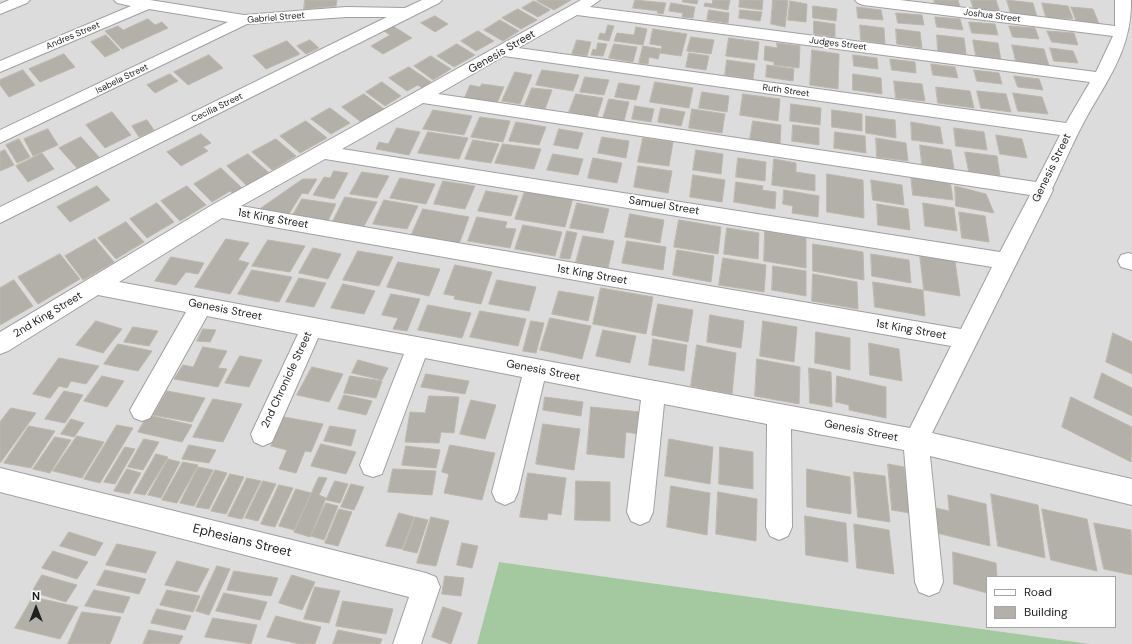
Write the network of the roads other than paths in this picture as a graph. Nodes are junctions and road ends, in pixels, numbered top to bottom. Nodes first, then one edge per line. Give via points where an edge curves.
1 (22, 0) edge
2 (122, 0) edge
3 (434, 0) edge
4 (592, 0) edge
5 (862, 0) edge
6 (1123, 0) edge
7 (146, 5) junction
8 (0, 9) edge
9 (575, 10) junction
10 (408, 13) junction
11 (244, 20) junction
12 (1122, 32) junction
13 (502, 51) junction
14 (0, 67) edge
15 (1100, 78) junction
16 (421, 97) junction
17 (1070, 130) junction
18 (0, 137) edge
19 (322, 152) junction
20 (1043, 190) junction
21 (219, 210) junction
22 (0, 216) edge
23 (1005, 261) junction
24 (96, 286) junction
25 (201, 306) junction
26 (312, 327) junction
27 (965, 340) junction
28 (0, 344) edge
29 (418, 347) junction
30 (535, 370) junction
31 (654, 392) junction
32 (142, 410) dead end
33 (779, 416) junction
34 (263, 434) dead end
35 (916, 441) junction
36 (373, 465) dead end
37 (0, 480) edge
38 (505, 492) dead end
39 (1132, 492) edge
40 (640, 512) dead end
41 (779, 527) dead end
42 (929, 582) dead end
43 (408, 644) edge

1 - 8 street
2 - 7 street, Gabriel Street
3 - 10 street, Cecilia Street
4 - 9 street, Genesis Street
5 - 12 street, Joshua Street
6 - 12 street, Genesis Street
7 - 11 street, Gabriel Street
7 - 14 street, Andres Street
9 - 13 street, Genesis Street
9 - 15 street, Judges Street
10 - 11 street, Gabriel Street via 346,12
10 - 22 street, Cecilia Street
11 - 18 street, Isabela Street
12 - 15 street, Genesis Street
13 - 16 street, Genesis Street
13 - 17 street, Ruth Street
15 - 17 street, Genesis Street
16 - 19 street, Genesis Street
16 - 20 street
17 - 20 street, Genesis Street
19 - 21 street, Genesis Street
19 - 23 street, Samuel Street
20 - 23 street, Genesis Street
21 - 24 street, Genesis Street
21 - 27 street, 1st King Street
23 - 27 street, Genesis Street
24 - 25 street, Genesis Street
24 - 28 street, 2nd King Street
25 - 26 street, Genesis Street
25 - 32 street
26 - 29 street, Genesis Street
26 - 34 street, 2nd Chronicle Street
27 - 35 street, Genesis Street
29 - 30 street, Genesis Street
29 - 36 street
30 - 31 street, Genesis Street
30 - 38 street
31 - 33 street, Genesis Street
31 - 40 street
33 - 35 street, Genesis Street
33 - 41 street
35 - 39 street, Genesis Street
35 - 42 street
37 - 43 street, Ephesians Street via 426,587

